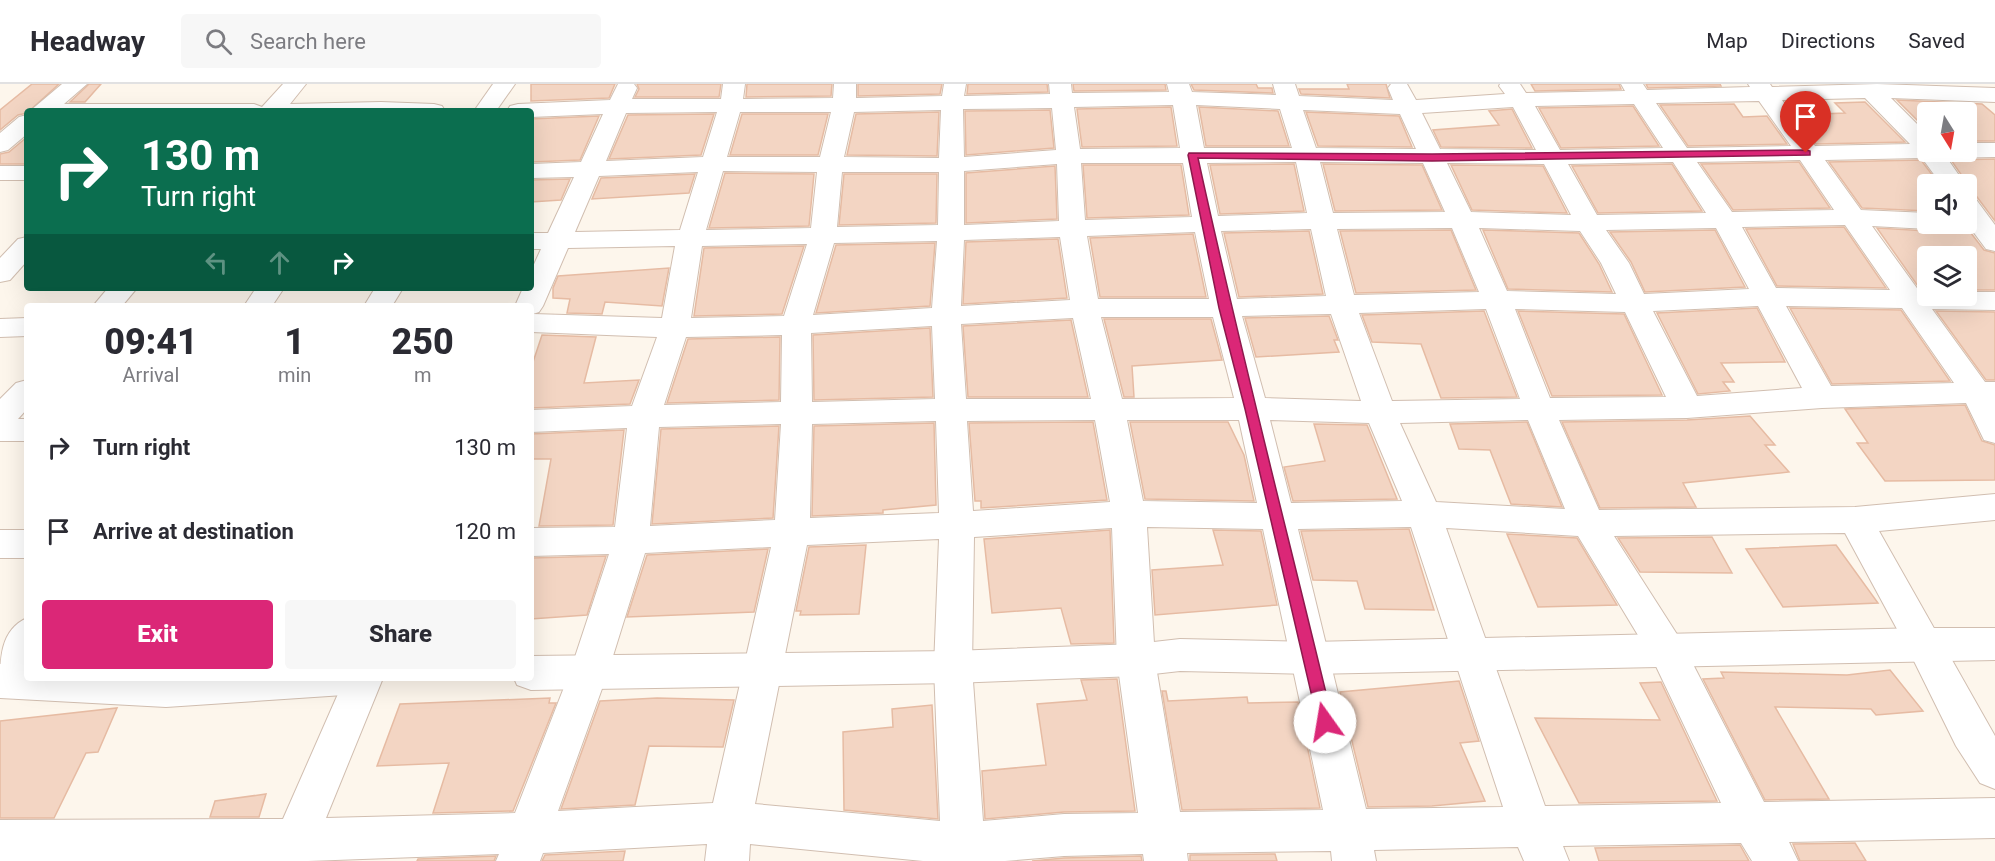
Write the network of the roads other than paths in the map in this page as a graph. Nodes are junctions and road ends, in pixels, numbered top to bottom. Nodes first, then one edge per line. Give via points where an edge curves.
1 (76, 84) edge
2 (295, 84) edge
3 (504, 84) edge
4 (1867, 87) edge
5 (1764, 89) edge
6 (1635, 90) edge
7 (176, 91) dead end
8 (1180, 91) edge
9 (1060, 92) edge
10 (1287, 92) edge
11 (1514, 92) edge
12 (732, 94) edge
13 (954, 94) edge
14 (624, 95) edge
15 (845, 95) edge
16 (1995, 95) edge
17 (1403, 96) edge
18 (385, 104) edge
19 (44, 108) edge
20 (159, 108) edge
21 (275, 108) edge
22 (321, 108) edge
23 (413, 108) edge
24 (487, 108) edge
25 (534, 109) edge
26 (21, 115) edge
27 (1917, 138) edge
28 (0, 145) edge
29 (1977, 150) edge
30 (1995, 150) edge
31 (1917, 151) edge
32 (1806, 153) junction
33 (1193, 155) junction
34 (1306, 155) junction
35 (1069, 156) junction
36 (1678, 156) junction
37 (1551, 157) junction
38 (1432, 158) junction
39 (713, 164) junction
40 (830, 164) junction
41 (952, 165) junction
42 (589, 168) junction
43 (534, 171) edge
44 (24, 172) edge
45 (0, 173) edge
46 (1854, 217) junction
47 (1462, 220) junction
48 (1917, 220) edge
49 (1320, 221) junction
50 (1725, 221) junction
51 (1206, 222) junction
52 (1590, 224) junction
53 (1072, 227) junction
54 (951, 233) junction
55 (823, 234) junction
56 (690, 239) junction
57 (559, 240) junction
58 (0, 241) edge
59 (534, 241) edge
60 (24, 243) edge
61 (24, 246) edge
62 (0, 274) edge
63 (120, 291) edge
64 (1767, 297) junction
65 (1909, 299) junction
66 (1497, 300) junction
67 (1995, 301) edge
68 (110, 303) edge
69 (530, 303) edge
70 (1635, 303) junction
71 (1342, 304) junction
72 (1085, 308) junction
73 (1225, 308) junction
74 (946, 316) junction
75 (534, 323) edge
76 (796, 325) junction
77 (24, 327) edge
78 (0, 328) edge
79 (675, 328) junction
80 (1985, 392) edge
81 (24, 393) edge
82 (1822, 397) junction
83 (1688, 407) junction
84 (1252, 409) junction
85 (1539, 409) junction
86 (950, 410) junction
87 (1109, 411) junction
88 (1380, 412) junction
89 (797, 415) junction
90 (644, 416) junction
91 (0, 418) edge
92 (534, 422) edge
93 (0, 430) edge
94 (24, 430) edge
95 (1995, 432) edge
96 (1995, 507) edge
97 (1129, 514) junction
98 (1424, 514) junction
99 (1276, 516) junction
100 (1855, 520) junction
101 (1588, 523) junction
102 (957, 525) junction
103 (792, 532) junction
104 (631, 540) junction
105 (534, 542) edge
106 (0, 544) edge
107 (24, 544) edge
108 (24, 638) edge
109 (1924, 644) junction
110 (1995, 644) edge
111 (1667, 650) junction
112 (1472, 653) junction
113 (1311, 658) junction
114 (1136, 660) junction
115 (953, 667) junction
116 (765, 668) junction
117 (0, 672) edge
118 (589, 672) junction
119 (534, 673) edge
120 (0, 681) edge
121 (257, 681) edge
122 (363, 681) edge
123 (169, 684) edge
124 (1995, 770) edge
125 (1995, 818) edge
126 (1752, 822) junction
127 (0, 841) edge
128 (728, 841) edge
129 (1539, 845) edge
130 (1351, 846) edge
131 (522, 847) edge
132 (1164, 848) edge
133 (55, 850) edge
134 (291, 850) edge
135 (963, 853) edge
136 (1776, 861) edge

1 - 19 street
2 - 21 street
3 - 24 street
4 - 5 street
4 - 16 street
4 - 27 street
5 - 6 street
5 - 32 street
6 - 11 street
6 - 36 street
7 - 20 street
8 - 9 street
8 - 10 street
8 - 33 street
9 - 13 street
9 - 35 street
10 - 17 street
10 - 34 street
11 - 17 street
11 - 37 street
12 - 14 street
12 - 15 street
12 - 39 street
13 - 15 street
13 - 41 street
14 - 25 street
14 - 42 street
15 - 40 street
17 - 38 street
18 - 22 street
18 - 23 street
26 - 28 street
29 - 30 street
31 - 32 street
32 - 36 street
32 - 46 street
33 - 34 street
33 - 35 street
33 - 51 street
34 - 38 street
34 - 49 street
35 - 41 street
35 - 53 street
36 - 37 street
36 - 50 street
37 - 38 street
37 - 52 street
38 - 47 street
39 - 40 street
39 - 42 street
39 - 56 street
40 - 41 street
40 - 55 street
41 - 54 street
42 - 43 street
42 - 57 street
44 - 45 street
46 - 48 street
46 - 50 street
46 - 65 street
47 - 49 street
47 - 52 street
47 - 66 street
49 - 51 street
49 - 71 street
50 - 52 street
50 - 64 street
51 - 53 street
51 - 73 street
52 - 70 street
53 - 54 street
53 - 72 street
54 - 55 street
54 - 74 street
55 - 56 street
55 - 76 street
56 - 57 street
56 - 79 street
57 - 59 street
57 - 69 street
58 - 60 street
61 - 62 street
63 - 68 street
64 - 65 street
64 - 70 street
64 - 82 street
65 - 67 street
65 - 80 street
66 - 70 street
66 - 71 street
66 - 85 street
70 - 83 street
71 - 73 street
71 - 88 street
72 - 73 street
72 - 74 street
72 - 87 street
73 - 84 street
74 - 76 street
74 - 86 street
75 - 79 street
76 - 79 street
76 - 89 street
77 - 78 street
79 - 90 street
80 - 82 street
80 - 95 street
81 - 91 street
82 - 83 street
83 - 85 street
84 - 87 street
84 - 88 street
84 - 99 street
85 - 88 street
85 - 101 street
86 - 87 street
86 - 89 street
86 - 102 street
87 - 97 street
88 - 98 street
89 - 90 street
89 - 103 street
90 - 92 street
90 - 104 street
93 - 94 street
96 - 100 street
97 - 99 street
97 - 102 street
97 - 114 street
98 - 99 street
98 - 101 street
98 - 112 street
99 - 113 street
100 - 101 street
100 - 109 street
101 - 111 street
102 - 103 street
102 - 115 street
103 - 104 street
103 - 116 street
104 - 105 street
104 - 118 street
106 - 107 street
108 - 117 street
109 - 110 street
109 - 111 street
109 - 124 street via 1970,733
111 - 112 street
111 - 126 street
112 - 113 street
112 - 129 street
113 - 114 street via 1180,655
113 - 130 street
114 - 115 street
114 - 132 street
115 - 116 street
115 - 135 street
116 - 118 street
116 - 128 street
118 - 119 street
118 - 131 street
120 - 123 street
121 - 123 street
122 - 134 street
125 - 126 street
126 - 129 street
126 - 136 street
127 - 133 street
128 - 131 street
128 - 135 street
129 - 130 street
130 - 132 street
131 - 134 street
132 - 135 street via 1064,835
133 - 134 street

